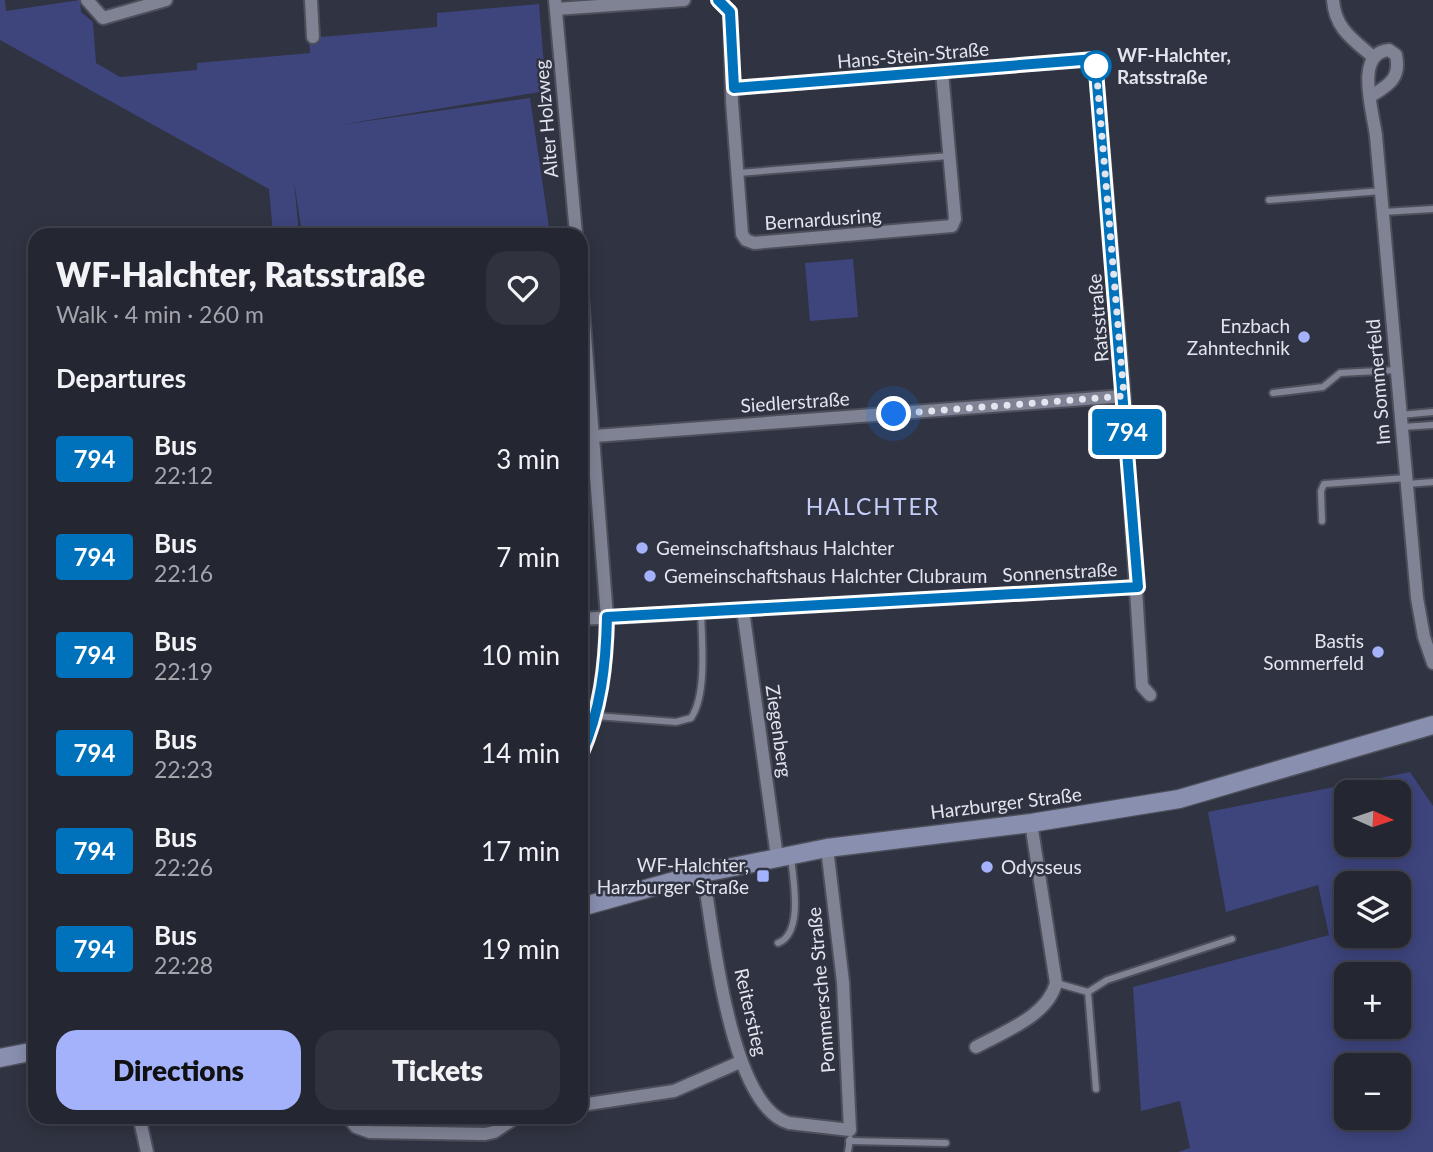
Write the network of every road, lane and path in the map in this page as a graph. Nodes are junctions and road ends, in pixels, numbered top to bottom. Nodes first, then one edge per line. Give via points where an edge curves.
1 (87, 0) edge
2 (166, 0) edge
3 (311, 0) edge
4 (684, 0) edge
5 (718, 0) edge
6 (1333, 0) edge
7 (556, 4) edge
8 (313, 37) dead end
9 (1373, 56) junction
10 (1095, 59) joint
11 (942, 72) junction
12 (734, 88) junction
13 (1371, 96) junction
14 (949, 156) junction
15 (738, 173) junction
16 (1381, 191) junction
17 (1269, 200) dead end
18 (1433, 209) edge
19 (1383, 212) junction
20 (575, 228) edge
21 (588, 360) edge
22 (1397, 370) junction
23 (1273, 393) dead end
24 (1124, 396) junction
25 (1433, 412) edge
26 (1401, 421) junction
27 (1433, 425) edge
28 (595, 436) junction
29 (1406, 481) junction
30 (1433, 482) edge
31 (1322, 521) dead end
32 (1138, 587) junction
33 (743, 610) junction
34 (701, 613) junction
35 (607, 617) junction
36 (588, 618) edge
37 (1433, 663) edge
38 (1150, 695) dead end
39 (596, 716) junction
40 (1433, 725) edge
41 (588, 737) edge
42 (1031, 822) junction
43 (827, 848) junction
44 (784, 856) junction
45 (704, 873) junction
46 (588, 905) edge
47 (1232, 939) dead end
48 (778, 943) dead end
49 (1056, 983) junction
50 (1088, 992) junction
51 (976, 1047) dead end
52 (28, 1052) edge
53 (0, 1058) edge
54 (740, 1062) junction
55 (1096, 1089) dead end
56 (588, 1104) edge
57 (141, 1124) edge
58 (354, 1124) edge
59 (506, 1124) edge
60 (850, 1135) junction
61 (946, 1143) dead end
62 (147, 1152) edge
63 (848, 1152) edge

1 - 2 street via 103,18
3 - 8 street
4 - 7 street
5 - 12 street, Bernardusring via 730,12
6 - 9 street via 1341,29
7 - 20 street, Alter Holzweg
9 - 13 street, Im Sommerfeld via 1367,70
9 - 13 street via 1389,50 1399,67 1396,77
10 - 11 street, Hans-Stein-Straße
10 - 24 street, Ratsstraße
11 - 12 street, Hans-Stein-Straße
11 - 14 street, Bernardusring
12 - 15 street, Bernardusring
13 - 16 street, Im Sommerfeld
14 - 15 lane
14 - 15 street, Bernardusring via 952,226 855,236 746,240
16 - 17 lane
16 - 19 street, Im Sommerfeld
18 - 19 lane
19 - 22 street, Im Sommerfeld
21 - 28 street
22 - 23 lane via 1340,373 1323,387
22 - 26 street, Im Sommerfeld
24 - 28 street, Siedlerstraße
24 - 32 street, Ratsstraße
25 - 26 lane
26 - 27 lane
26 - 29 street, Im Sommerfeld
28 - 35 street
29 - 30 lane
29 - 31 lane via 1324,484
29 - 37 street, Im Sommerfeld via 1417,598
32 - 33 street, Sonnenstraße
32 - 38 street, Ratsstraße via 1142,686
33 - 34 street, Sonnenstraße
33 - 44 street, Ziegenberg
34 - 35 street, Sonnenstraße
34 - 39 lane via 701,675 691,718 676,722
35 - 36 street, Sonnenstraße
35 - 39 street
39 - 41 street
40 - 42 main road, Harzburger Straße via 1204,794
42 - 43 main road, Harzburger Straße
42 - 49 street
43 - 44 main road, Harzburger Straße
43 - 60 street, Pommersche Straße via 843,982
44 - 45 main road, Harzburger Straße
44 - 48 lane via 795,899 793,929
45 - 46 main road, Harzburger Straße
45 - 54 street, Reiterstieg
47 - 50 lane via 1107,980
49 - 50 lane
49 - 51 street via 1043,1007
50 - 55 lane
52 - 53 main road
54 - 56 street via 674,1091
54 - 60 street, Reiterstieg via 765,1106 780,1120
57 - 62 street
58 - 59 street via 370,1132 485,1133
60 - 61 lane
60 - 63 lane

